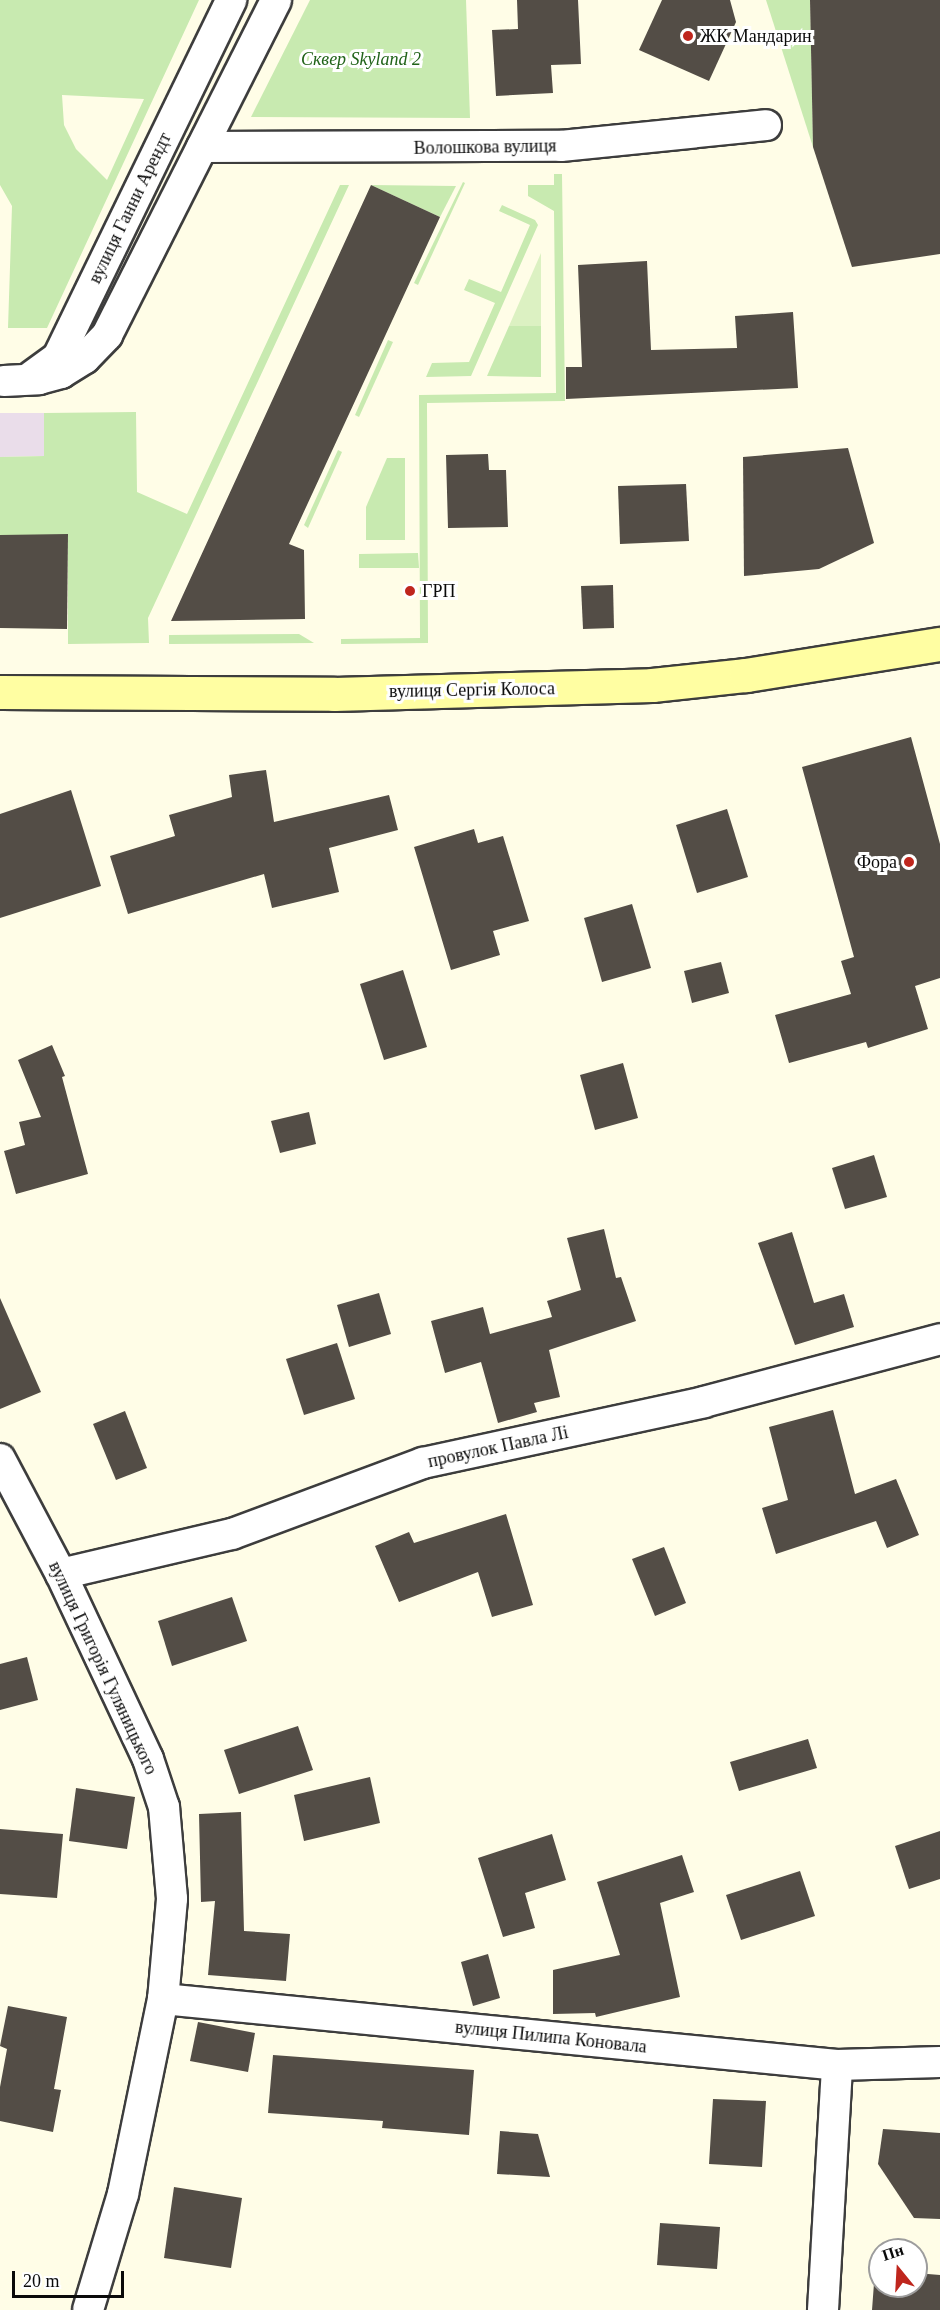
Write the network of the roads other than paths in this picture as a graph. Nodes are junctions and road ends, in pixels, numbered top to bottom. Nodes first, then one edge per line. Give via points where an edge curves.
1 (231, 0) edge
2 (276, 0) edge
3 (766, 124) dead end
4 (202, 147) junction
5 (2, 381) edge
6 (940, 644) edge
7 (0, 692) edge
8 (940, 1339) edge
9 (2, 1465) edge
10 (61, 1574) junction
11 (163, 1999) junction
12 (940, 2062) edge
13 (837, 2065) junction
14 (88, 2310) edge
15 (823, 2310) edge

1 - 5 street, вулиця Ганни Арендт via 58,357 31,376
2 - 4 street
3 - 4 street, Волошкова вулиця via 561,146
4 - 5 street via 107,335 85,358 62,373
6 - 7 street, вулиця Сергія Колоса via 746,675 652,685 334,694
8 - 10 street, провулок Павла Лі via 704,1402 423,1463 232,1534
9 - 10 street, вулиця Григорія Гуляницького
10 - 11 street, вулиця Григорія Гуляницького via 148,1759 164,1807 172,1899
11 - 13 street, вулиця Пилипа Коновала
11 - 14 street, вулиця Григорія Гуляницького via 123,2194
12 - 13 street, вулиця Пилипа Коновала
13 - 15 street

